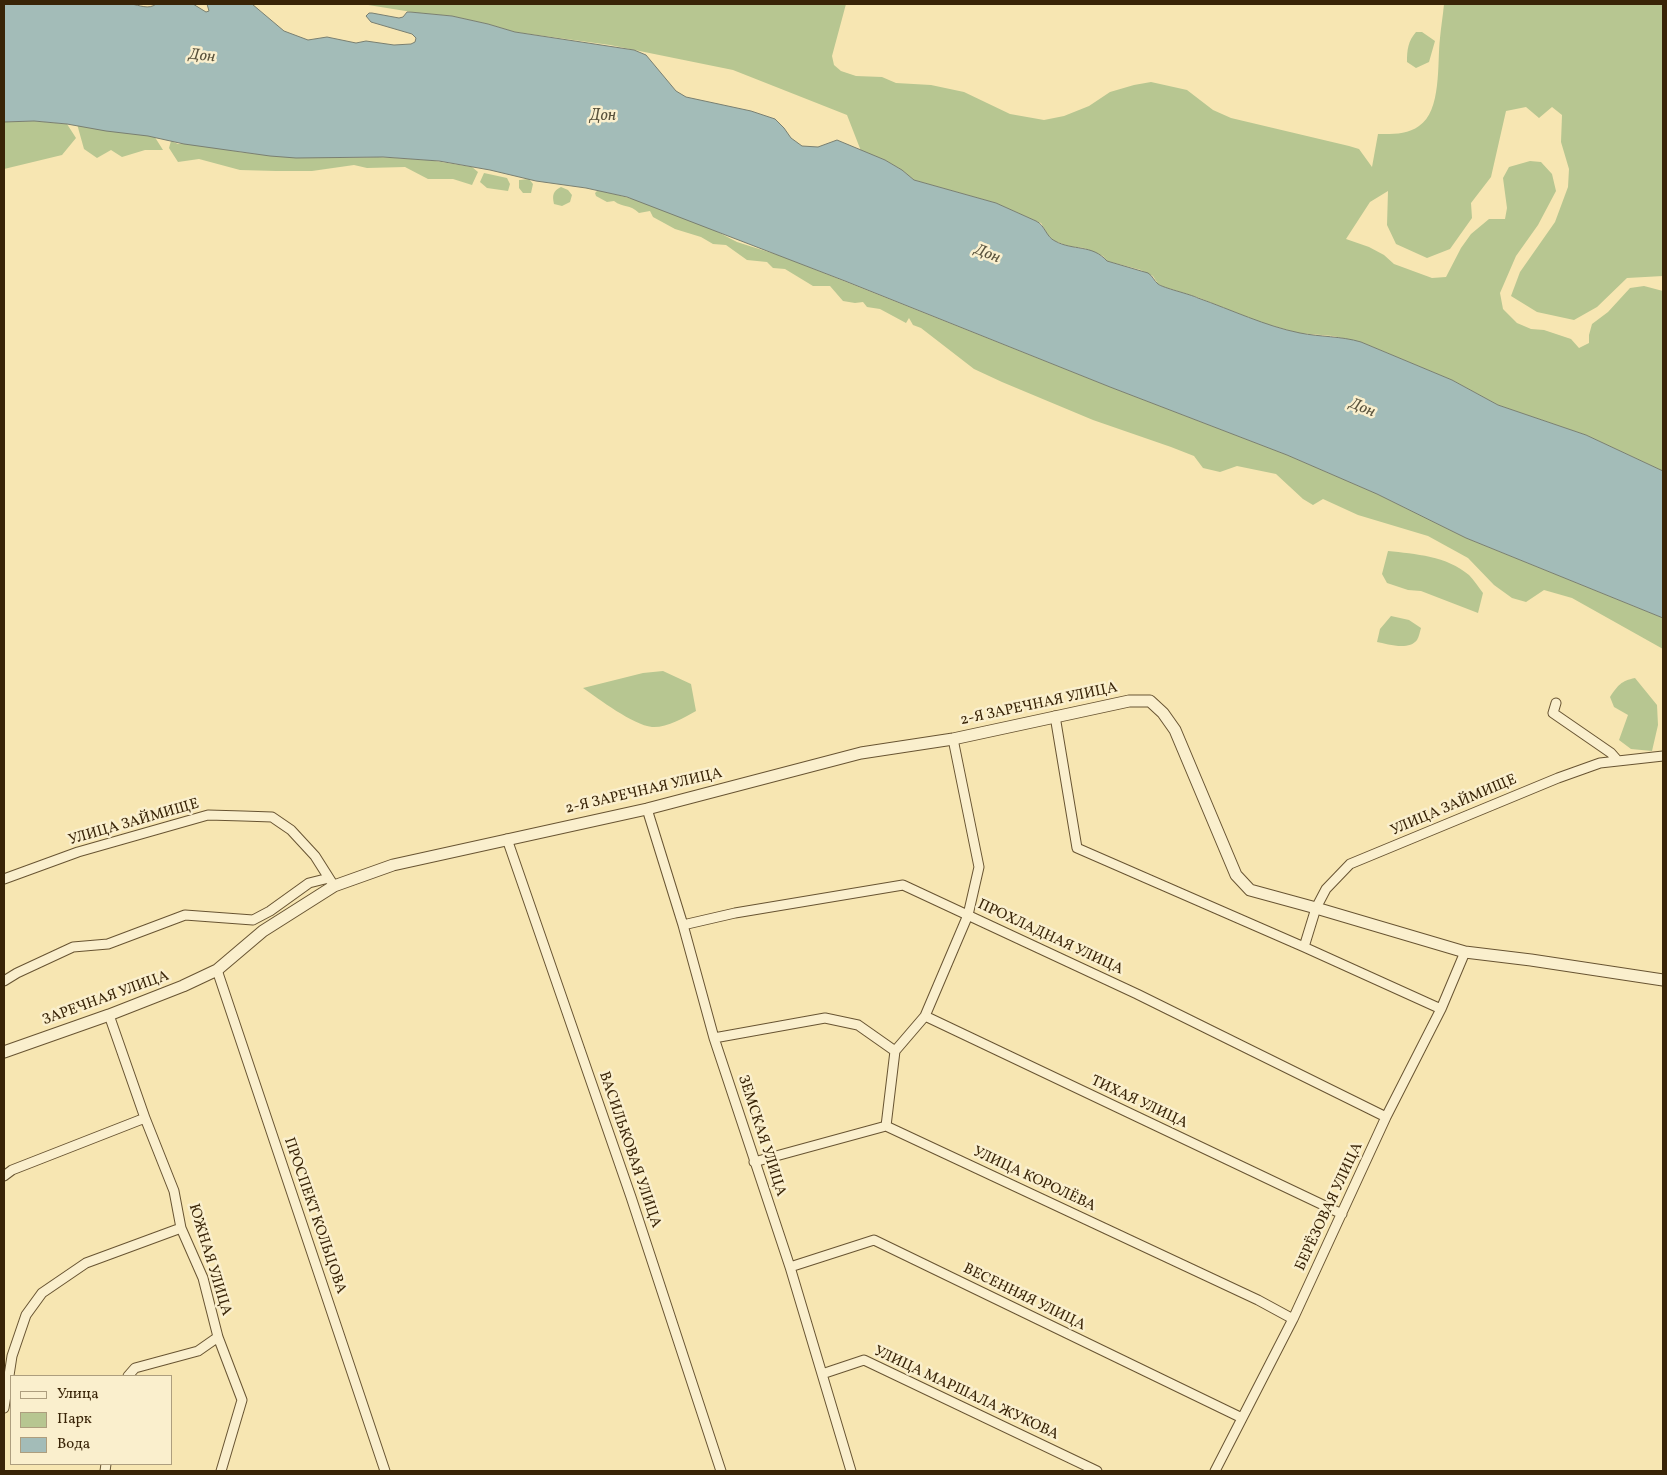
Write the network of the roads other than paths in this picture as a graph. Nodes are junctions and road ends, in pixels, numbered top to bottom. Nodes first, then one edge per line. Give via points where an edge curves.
1 (1556, 704) dead end
2 (1054, 716) junction
3 (953, 739) junction
4 (1663, 756) edge
5 (1618, 761) junction
6 (647, 809) junction
7 (507, 839) junction
8 (4, 879) edge
9 (332, 882) junction
10 (1316, 908) junction
11 (968, 915) junction
12 (683, 925) junction
13 (1304, 947) junction
14 (1465, 952) junction
15 (217, 970) junction
16 (1663, 980) edge
17 (4, 981) edge
18 (1441, 1009) junction
19 (109, 1016) junction
20 (925, 1016) junction
21 (714, 1038) junction
22 (895, 1051) junction
23 (4, 1052) edge
24 (1386, 1117) junction
25 (145, 1118) junction
26 (886, 1126) junction
27 (754, 1162) junction
28 (4, 1176) edge
29 (1342, 1214) junction
30 (181, 1228) junction
31 (790, 1266) junction
32 (1292, 1320) junction
33 (218, 1337) junction
34 (822, 1374) junction
35 (129, 1375) edge
36 (4, 1408) edge
37 (1242, 1418) junction
38 (220, 1471) edge
39 (385, 1471) edge
40 (721, 1471) edge
41 (851, 1471) edge
42 (1097, 1471) edge
43 (1215, 1471) edge

1 - 5 street via 1553,713 1612,753
2 - 3 street, 2-Я ЗАРЕЧНАЯ УЛИЦА
2 - 10 street, 2-Я ЗАРЕЧНАЯ УЛИЦА via 1129,701 1150,702 1175,730 1236,875 1250,890
2 - 13 street via 1077,848
3 - 6 street, 2-Я ЗАРЕЧНАЯ УЛИЦА via 862,753
3 - 11 street via 979,867
4 - 5 street, УЛИЦА ЗАЙМИЩЕ
5 - 10 street, УЛИЦА ЗАЙМИЩЕ via 1600,763 1558,778 1350,864 1326,889
6 - 7 street, 2-Я ЗАРЕЧНАЯ УЛИЦА
6 - 12 street, ЗЕМСКАЯ УЛИЦА
7 - 9 street, 2-Я ЗАРЕЧНАЯ УЛИЦА
7 - 40 street, ВАСИЛЬКОВАЯ УЛИЦА via 631,1197
8 - 9 street, УЛИЦА ЗАЙМИЩЕ via 78,852 208,815 272,817 297,836
9 - 15 street, ЗАРЕЧНАЯ УЛИЦА via 263,931
9 - 17 street via 309,883 252,920 185,916 108,944 73,947
10 - 13 street, УЛИЦА ЗАЙМИЩЕ
10 - 14 street, 2-Я ЗАРЕЧНАЯ УЛИЦА
11 - 12 street, ПРОХЛАДНАЯ УЛИЦА via 903,885 735,913
11 - 20 street
11 - 24 street, ПРОХЛАДНАЯ УЛИЦА
12 - 21 street, ЗЕМСКАЯ УЛИЦА
13 - 18 street
14 - 16 street, 2-Я ЗАРЕЧНАЯ УЛИЦА
14 - 18 street, БЕРЁЗОВАЯ УЛИЦА
15 - 19 street, ЗАРЕЧНАЯ УЛИЦА
15 - 39 street, ПРОСПЕКТ КОЛЬЦОВА
18 - 24 street, БЕРЁЗОВАЯ УЛИЦА
19 - 23 street, ЗАРЕЧНАЯ УЛИЦА
19 - 25 street, ЮЖНАЯ УЛИЦА
20 - 22 street
20 - 29 street, ТИХАЯ УЛИЦА
21 - 22 street via 825,1018 858,1025
21 - 27 street, ЗЕМСКАЯ УЛИЦА
22 - 26 street
24 - 29 street, БЕРЁЗОВАЯ УЛИЦА
25 - 28 street via 12,1170
25 - 30 street, ЮЖНАЯ УЛИЦА via 174,1191
26 - 27 street
26 - 32 street, УЛИЦА КОРОЛЁВА via 1249,1296
27 - 31 street, ЗЕМСКАЯ УЛИЦА
29 - 32 street, БЕРЁЗОВАЯ УЛИЦА
30 - 33 street, ЮЖНАЯ УЛИЦА via 203,1278
30 - 36 street via 86,1263 42,1293 26,1315 20,1331 12,1356
31 - 34 street, ЗЕМСКАЯ УЛИЦА
31 - 37 street, ВЕСЕННЯЯ УЛИЦА via 874,1240
32 - 37 street, БЕРЁЗОВАЯ УЛИЦА
33 - 35 street via 198,1351 135,1368
33 - 38 street, ЮЖНАЯ УЛИЦА via 242,1400
34 - 41 street, ЗЕМСКАЯ УЛИЦА
34 - 42 street, УЛИЦА МАРШАЛА ЖУКОВА via 864,1360
37 - 43 street, БЕРЁЗОВАЯ УЛИЦА

